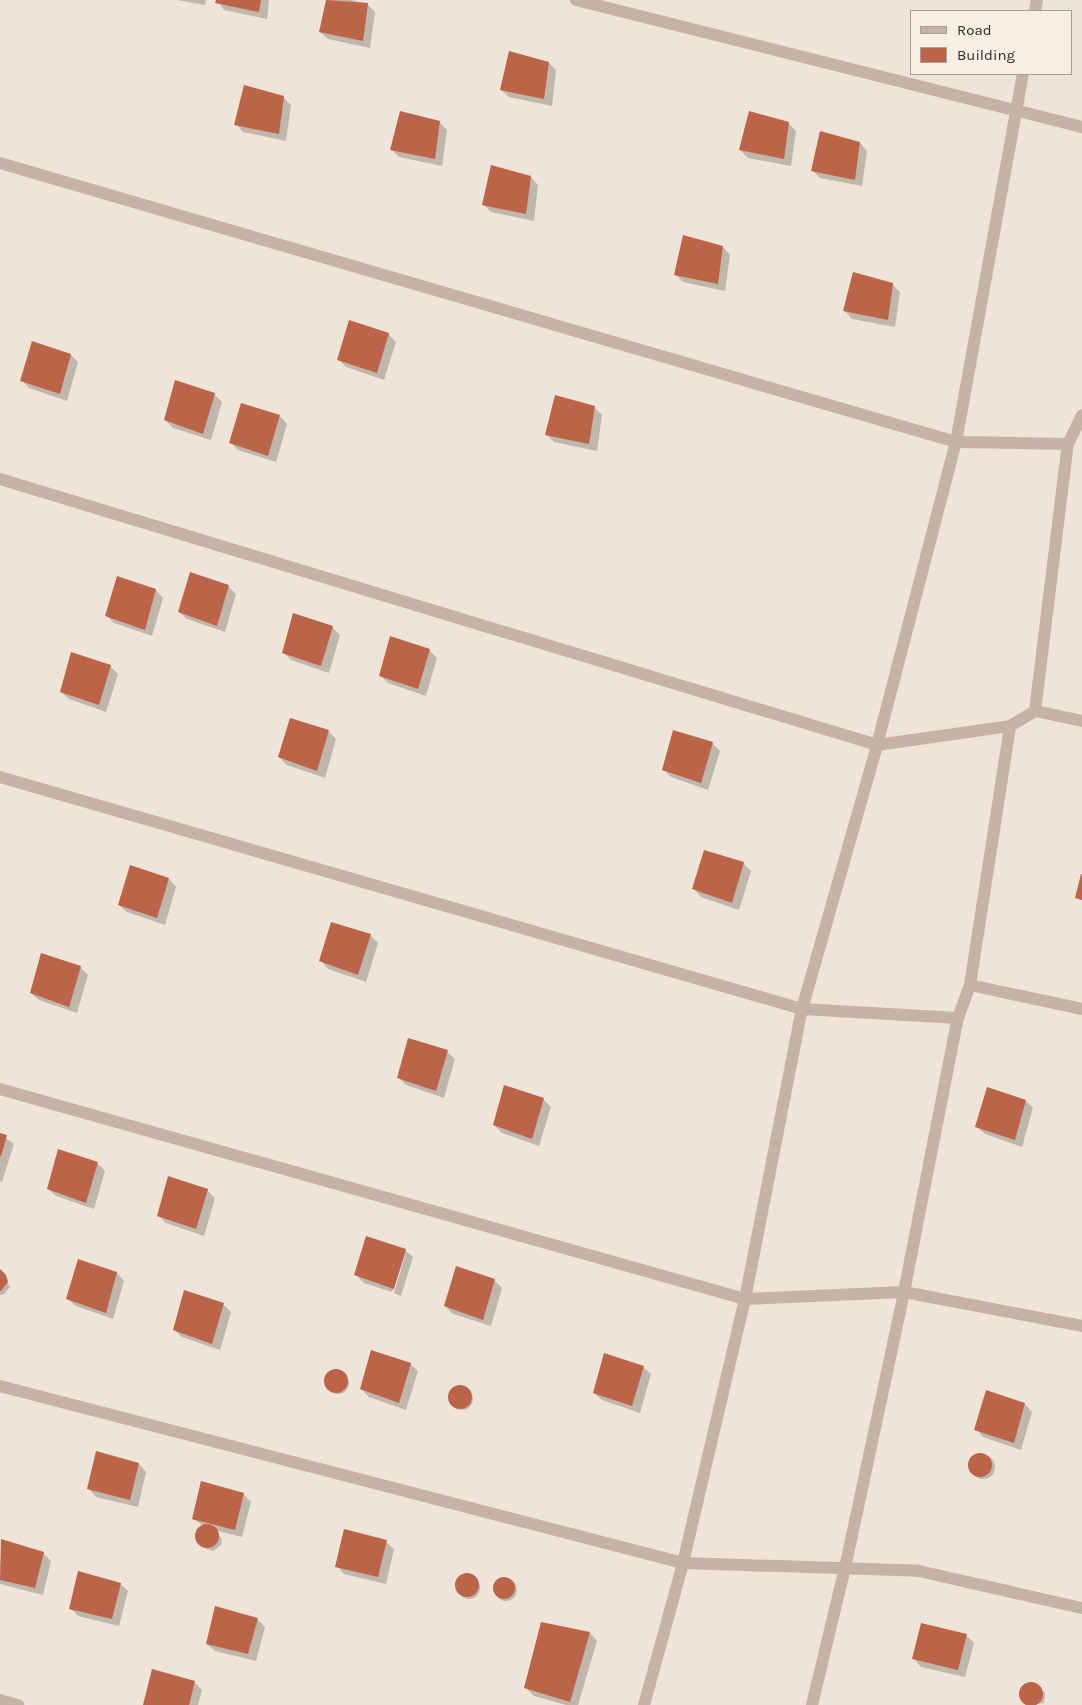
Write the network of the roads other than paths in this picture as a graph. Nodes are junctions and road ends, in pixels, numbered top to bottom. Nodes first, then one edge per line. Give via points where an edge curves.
1 (576, 0) edge
2 (1023, 75) edge
3 (1016, 112) junction
4 (1082, 127) edge
5 (0, 163) edge
6 (1082, 415) edge
7 (956, 442) junction
8 (1068, 444) junction
9 (0, 480) edge
10 (1035, 711) junction
11 (1082, 721) edge
12 (1010, 726) junction
13 (877, 745) junction
14 (0, 777) edge
15 (970, 985) junction
16 (1082, 1009) edge
17 (802, 1010) junction
18 (958, 1018) junction
19 (0, 1089) edge
20 (904, 1292) junction
21 (745, 1299) junction
22 (1082, 1326) edge
23 (0, 1386) edge
24 (683, 1563) junction
25 (845, 1568) junction
26 (1082, 1608) edge
27 (0, 1700) edge
28 (18, 1705) edge
29 (644, 1705) edge
30 (812, 1705) edge

1 - 3 street
2 - 3 street
3 - 4 street
3 - 7 street
5 - 7 street
6 - 8 street
7 - 8 street
7 - 13 street
8 - 10 street
9 - 13 street
10 - 11 street
10 - 12 street
12 - 13 street
12 - 15 street
13 - 17 street
14 - 17 street
15 - 16 street
15 - 18 street
17 - 18 street
17 - 21 street
18 - 20 street
19 - 21 street
20 - 21 street
20 - 22 street
20 - 25 street
21 - 24 street
23 - 24 street
24 - 25 street
24 - 29 street
25 - 26 street via 919,1571
25 - 30 street
27 - 28 street

